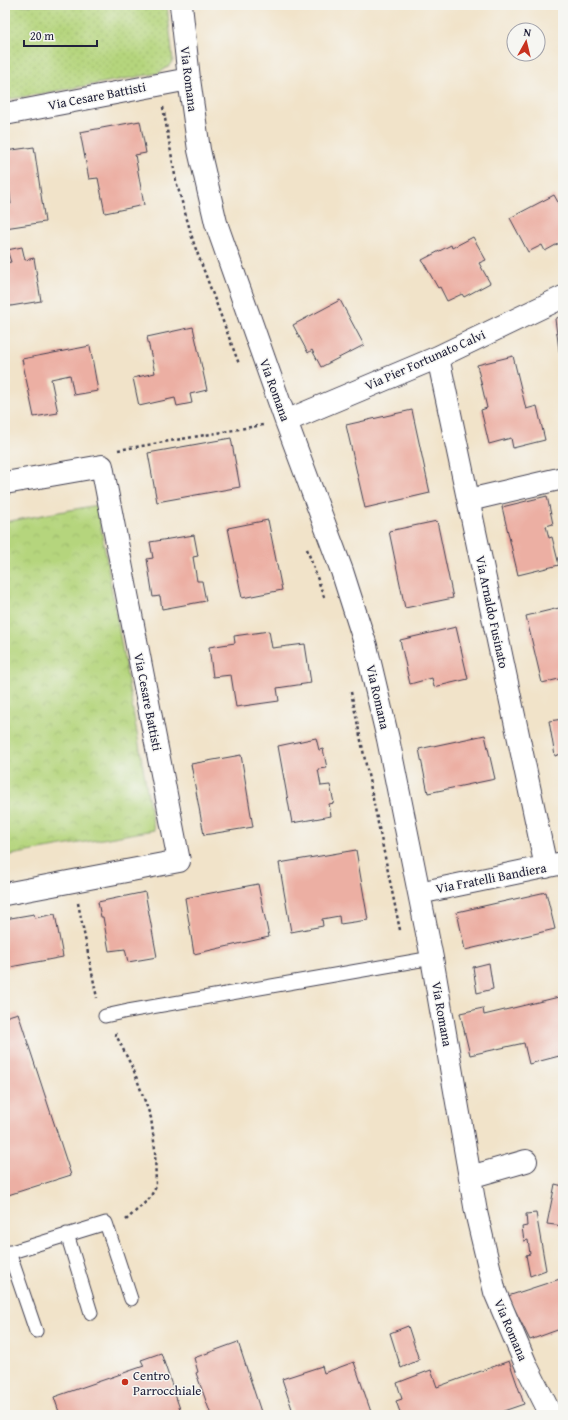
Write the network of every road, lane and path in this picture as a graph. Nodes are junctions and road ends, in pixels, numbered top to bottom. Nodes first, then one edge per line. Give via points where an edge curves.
1 (180, 5) edge
2 (189, 79) junction
3 (159, 84) junction
4 (5, 114) edge
5 (563, 297) edge
6 (438, 357) junction
7 (240, 367) dead end
8 (286, 420) junction
9 (262, 425) junction
10 (264, 432) dead end
11 (114, 450) dead end
12 (563, 478) edge
13 (5, 483) edge
14 (469, 500) junction
15 (306, 546) dead end
16 (326, 604) dead end
17 (350, 686) dead end
18 (555, 865) edge
19 (73, 881) junction
20 (419, 893) junction
21 (5, 894) edge
22 (432, 958) junction
23 (407, 962) junction
24 (105, 1016) junction
25 (526, 1161) dead end
26 (470, 1177) junction
27 (126, 1220) dead end
28 (67, 1234) junction
29 (7, 1253) edge
30 (131, 1300) dead end
31 (91, 1313) dead end
32 (36, 1331) dead end
33 (545, 1409) edge

1 - 2 street, Via Romana
2 - 3 street, Via Cesare Battisti
2 - 8 street, Via Romana via 199,150 216,223
3 - 4 street, Via Cesare Battisti
3 - 7 path via 176,181 194,244
5 - 6 street, Via Pier Fortunato Calvi
6 - 8 street, Via Pier Fortunato Calvi
6 - 14 street, Via Arnaldo Fusinato
8 - 9 path
8 - 20 street, Via Romana via 342,571 366,646
9 - 10 path
9 - 11 path
12 - 14 street
13 - 19 street, Via Cesare Battisti via 102,466 179,861
14 - 18 street, Via Arnaldo Fusinato
15 - 16 path
17 - 23 path
18 - 20 street, Via Fratelli Bandiera
19 - 21 street, Via Cesare Battisti
19 - 24 path via 96,993
20 - 22 street, Via Romana
22 - 23 lane
22 - 26 street, Via Romana
23 - 24 lane
24 - 27 path via 130,1064 142,1094 151,1118 155,1149 156,1187 148,1200
25 - 26 street
26 - 33 street, Via Romana via 495,1292
28 - 29 lane
28 - 30 lane via 106,1223
28 - 31 lane
29 - 32 lane

